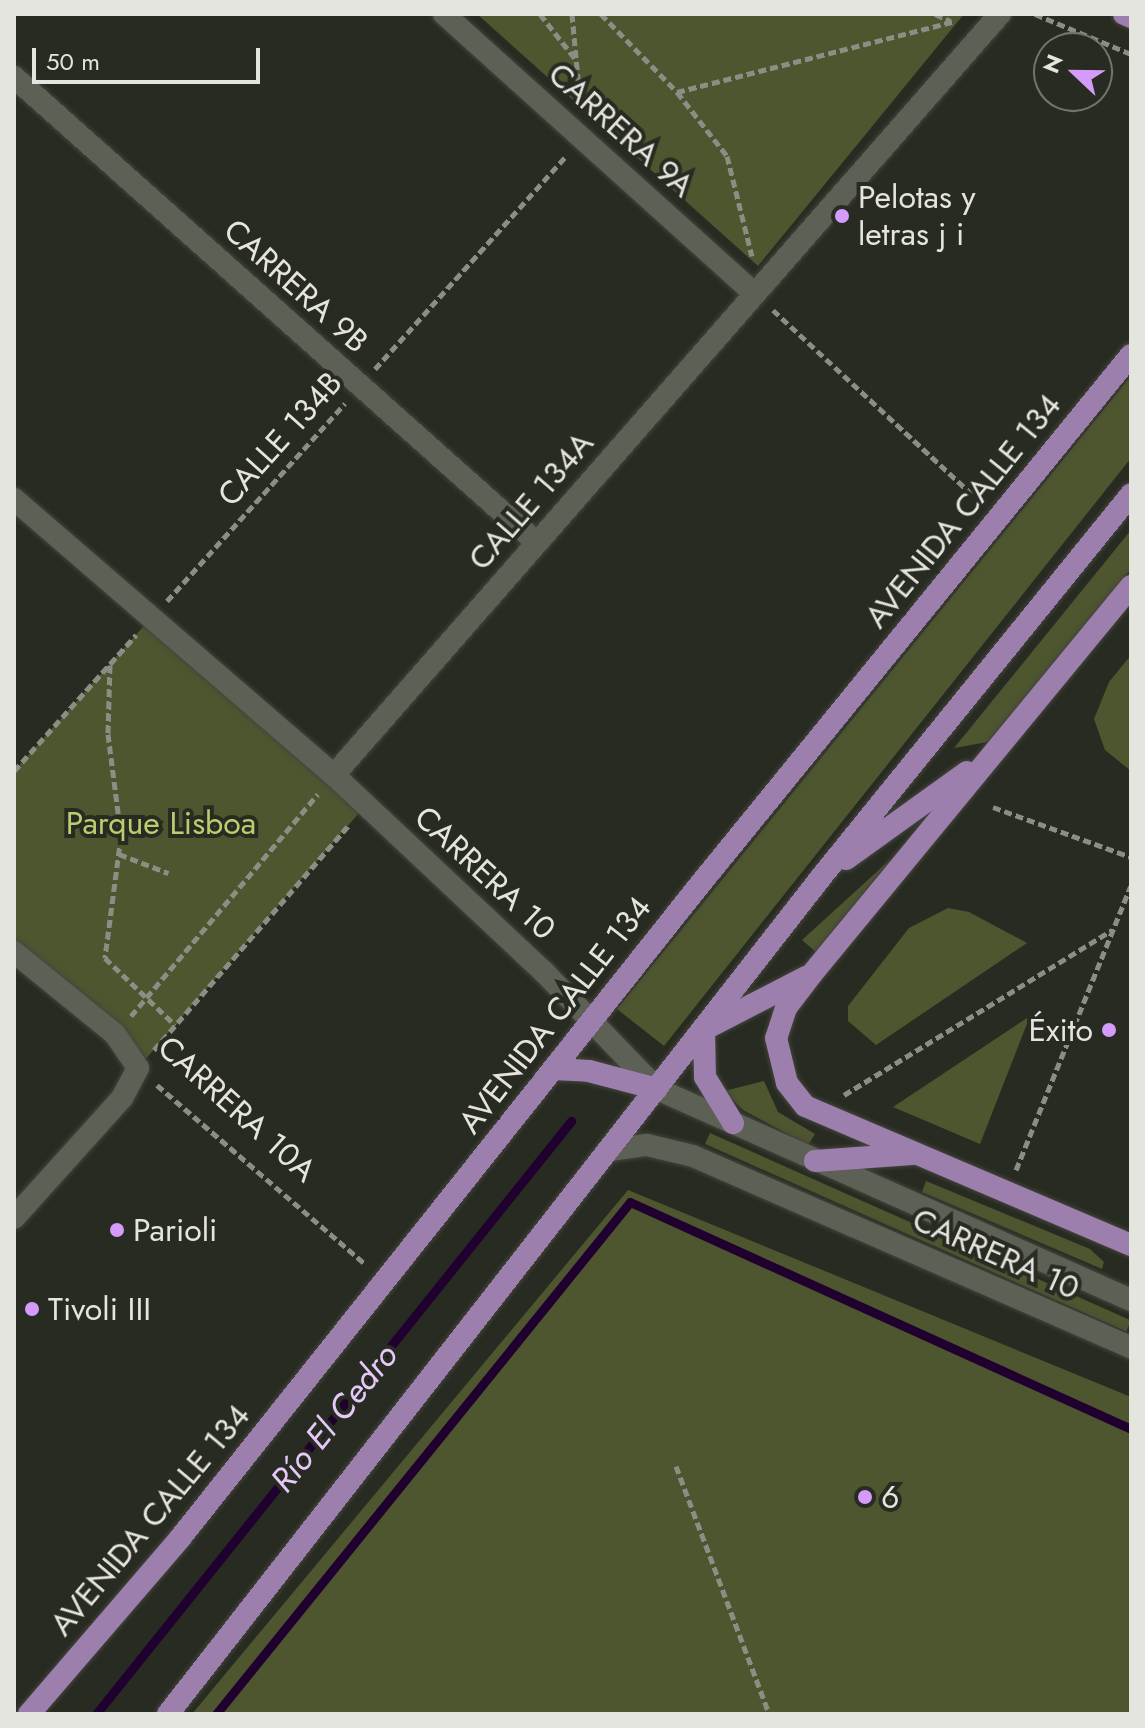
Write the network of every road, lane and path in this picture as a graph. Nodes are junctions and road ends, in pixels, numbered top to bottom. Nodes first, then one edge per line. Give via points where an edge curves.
1 (444, 14) edge
2 (540, 14) edge
3 (572, 14) edge
4 (601, 14) edge
5 (1000, 14) edge
6 (1035, 14) edge
7 (1124, 14) edge
8 (1131, 17) edge
9 (952, 22) dead end
10 (1131, 54) edge
11 (578, 62) junction
12 (14, 77) edge
13 (677, 92) junction
14 (582, 139) junction
15 (755, 294) junction
16 (1131, 355) edge
17 (360, 386) junction
18 (1131, 494) edge
19 (14, 499) edge
20 (998, 519) junction
21 (537, 543) junction
22 (1131, 586) edge
23 (151, 618) junction
24 (110, 664) junction
25 (994, 753) junction
26 (14, 771) edge
27 (334, 775) junction
28 (365, 806) junction
29 (993, 807) dead end
30 (119, 854) junction
31 (1131, 857) edge
32 (168, 873) dead end
33 (822, 876) junction
34 (1131, 886) edge
35 (1112, 930) junction
36 (14, 952) edge
37 (811, 975) junction
38 (146, 998) junction
39 (592, 1021) junction
40 (175, 1025) junction
41 (704, 1030) junction
42 (115, 1034) junction
43 (138, 1068) junction
44 (553, 1069) junction
45 (657, 1089) junction
46 (840, 1098) dead end
47 (733, 1123) junction
48 (610, 1150) junction
49 (917, 1154) junction
50 (815, 1161) junction
51 (1015, 1170) dead end
52 (14, 1218) edge
53 (1126, 1246) edge
54 (385, 1282) junction
55 (1131, 1300) edge
56 (1131, 1347) edge
57 (676, 1466) dead end
58 (29, 1714) edge
59 (168, 1714) edge
60 (769, 1714) edge

1 - 14 street, CARRERA 9A
2 - 11 path
3 - 11 path
4 - 13 path
5 - 15 street, CALLE 134A
6 - 10 path
7 - 8 main road
9 - 13 path
11 - 14 path
12 - 17 street, CARRERA 9B
13 - 15 path via 727,156 751,242
14 - 15 street, CARRERA 9A
14 - 17 path, CALLE 134B
15 - 20 path
15 - 21 street, CALLE 134A
16 - 20 main road, AVENIDA CALLE 134
17 - 21 street, CARRERA 9B
17 - 23 path, CALLE 134B
18 - 33 main road
19 - 23 street, CARRERA 10
20 - 39 main road, AVENIDA CALLE 134
21 - 27 street, CALLE 134A
22 - 25 main road
23 - 24 path, CALLE 134B
23 - 27 street, CARRERA 10
24 - 26 path, CALLE 134B
24 - 30 path via 108,734
25 - 33 main road
25 - 37 main road
27 - 28 street, CARRERA 10
27 - 38 path
28 - 39 street, CARRERA 10
28 - 40 path
29 - 31 path
30 - 32 path
30 - 38 path via 105,958
33 - 41 main road
34 - 35 path
35 - 46 path
35 - 51 path
36 - 42 street, CARRERA 10A
37 - 41 main road
37 - 49 main road via 779,1024 778,1059 787,1083 805,1106
38 - 40 path
38 - 42 path
39 - 44 main road, AVENIDA CALLE 134
39 - 45 street, CARRERA 10
40 - 43 path
41 - 45 main road
41 - 47 main road via 705,1077
42 - 43 street, CARRERA 10A
43 - 52 street via 122,1098
43 - 54 path, CARRERA 10A
44 - 45 main road via 589,1071
44 - 54 main road, AVENIDA CALLE 134
45 - 47 street, CARRERA 10
45 - 48 main road
47 - 50 street, CARRERA 10
48 - 56 street, CARRERA 10 via 647,1145 693,1156
48 - 59 main road
49 - 50 main road
49 - 53 main road
50 - 55 street, CARRERA 10
54 - 58 main road, AVENIDA CALLE 134 via 181,1537
57 - 60 path

